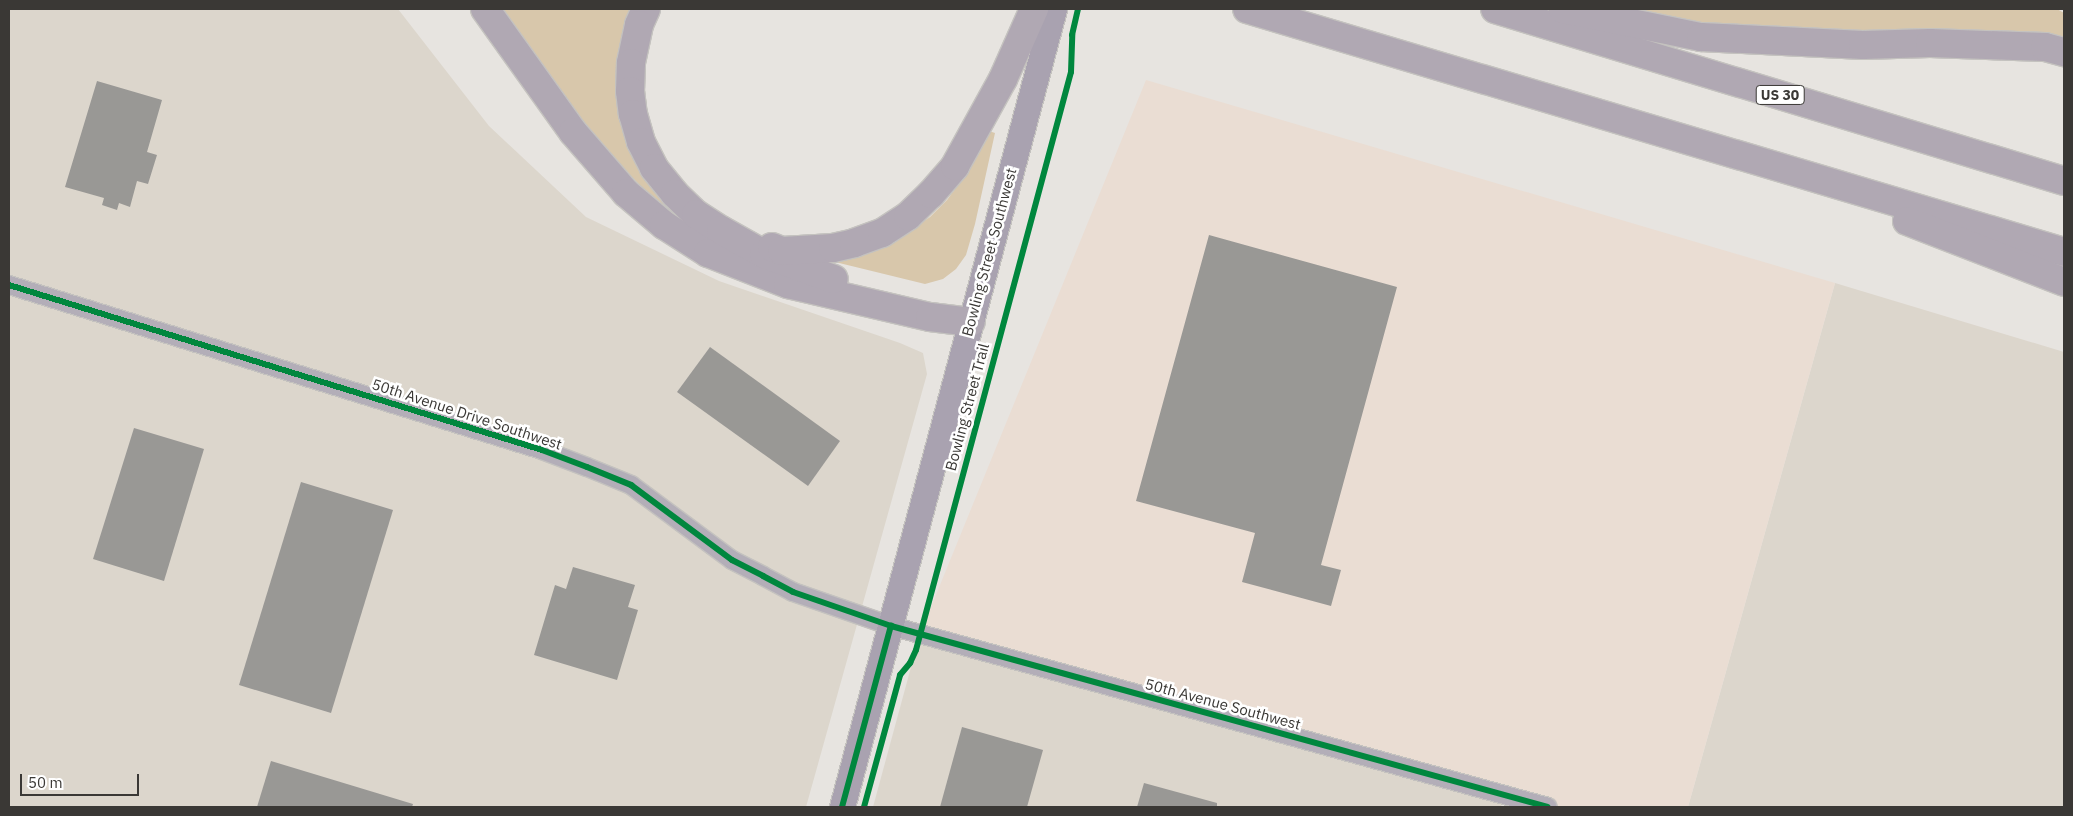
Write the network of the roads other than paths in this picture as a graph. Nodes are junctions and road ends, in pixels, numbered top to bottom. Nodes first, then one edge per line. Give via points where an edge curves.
1 (485, 9) edge
2 (646, 9) edge
3 (1247, 9) edge
4 (1495, 9) edge
5 (1563, 9) edge
6 (1043, 11) edge
7 (2064, 52) edge
8 (1750, 158) junction
9 (2064, 181) edge
10 (721, 230) junction
11 (2064, 252) edge
12 (2064, 282) edge
13 (9, 285) edge
14 (971, 322) junction
15 (891, 626) junction
16 (842, 807) edge
17 (1548, 807) edge

1 - 14 highway via 573,132 626,194 693,244 788,284 930,317
2 - 10 highway via 631,63 633,114 641,142 654,168 675,194 696,214
3 - 8 highway
4 - 9 highway, US 30
5 - 7 highway via 1701,37 1863,45 1930,43 2045,47
6 - 10 highway via 955,166 908,216 882,233 833,248 782,251
6 - 14 main road, Bowling Street Southwest
8 - 11 highway
8 - 12 highway
10 - 14 highway via 764,254 833,278 934,305
13 - 15 street, 50th Avenue Drive Southwest via 579,464 631,485 732,560 793,592
14 - 15 main road, Bowling Street Southwest
15 - 16 main road, Bowling Street Southwest
15 - 17 street, 50th Avenue Southwest

